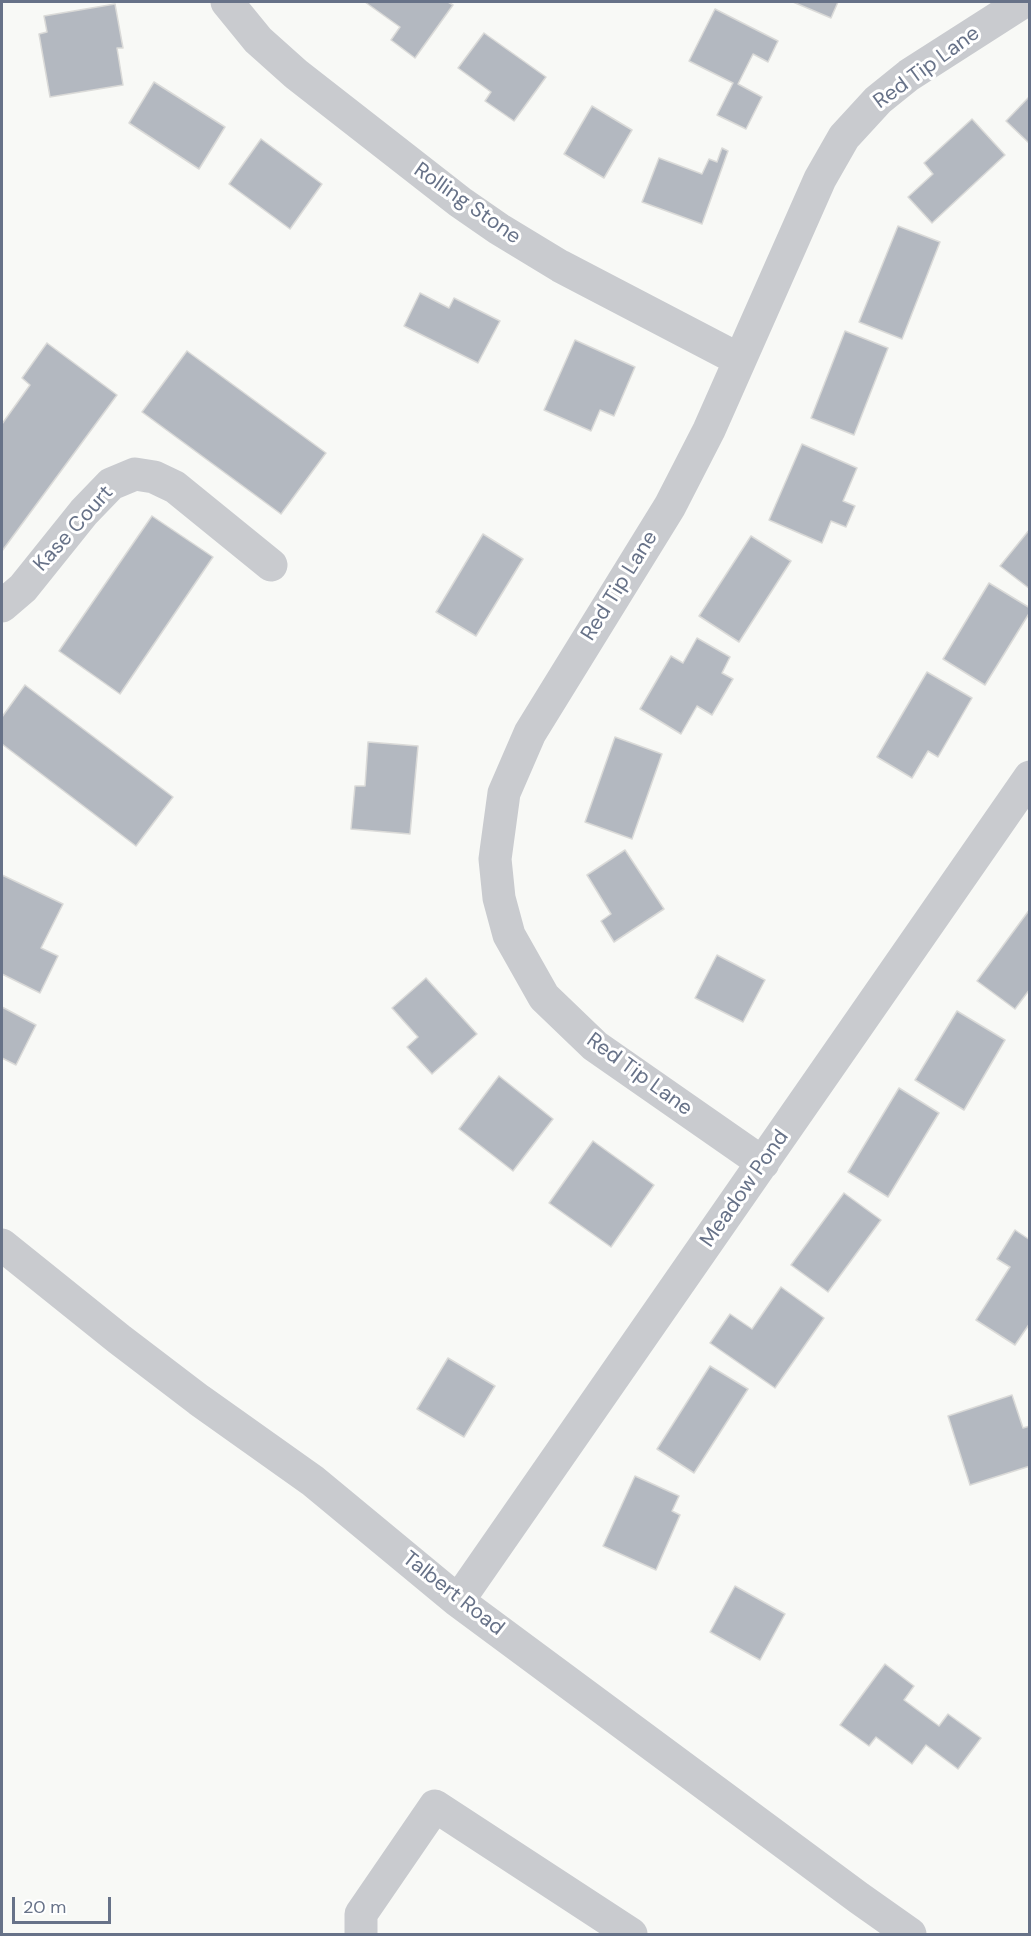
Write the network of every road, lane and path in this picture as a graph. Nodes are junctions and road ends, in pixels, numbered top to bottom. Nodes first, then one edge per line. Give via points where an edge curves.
1 (227, 2) edge
2 (1023, 2) edge
3 (740, 360) junction
4 (271, 565) dead end
5 (2, 606) edge
6 (1029, 777) edge
7 (763, 1163) junction
8 (2, 1245) edge
9 (458, 1601) junction
10 (361, 1935) edge
11 (631, 1935) edge
12 (910, 1935) edge

1 - 3 street, Rolling Stone via 258,40 296,74 460,202 560,266
2 - 3 street, Red Tip Lane via 909,75 878,100 844,137 820,180
3 - 7 street, Red Tip Lane via 670,506 530,733 504,793 495,859 499,898 509,935 544,997 595,1046
4 - 5 street, Kase Court via 175,487 154,477 135,474 111,484 23,588
6 - 7 street, Meadow Pond
7 - 9 street, Meadow Pond
8 - 9 street, Talbert Road via 146,1360 313,1481
9 - 12 street, Talbert Road
10 - 11 street via 361,1914 435,1806

